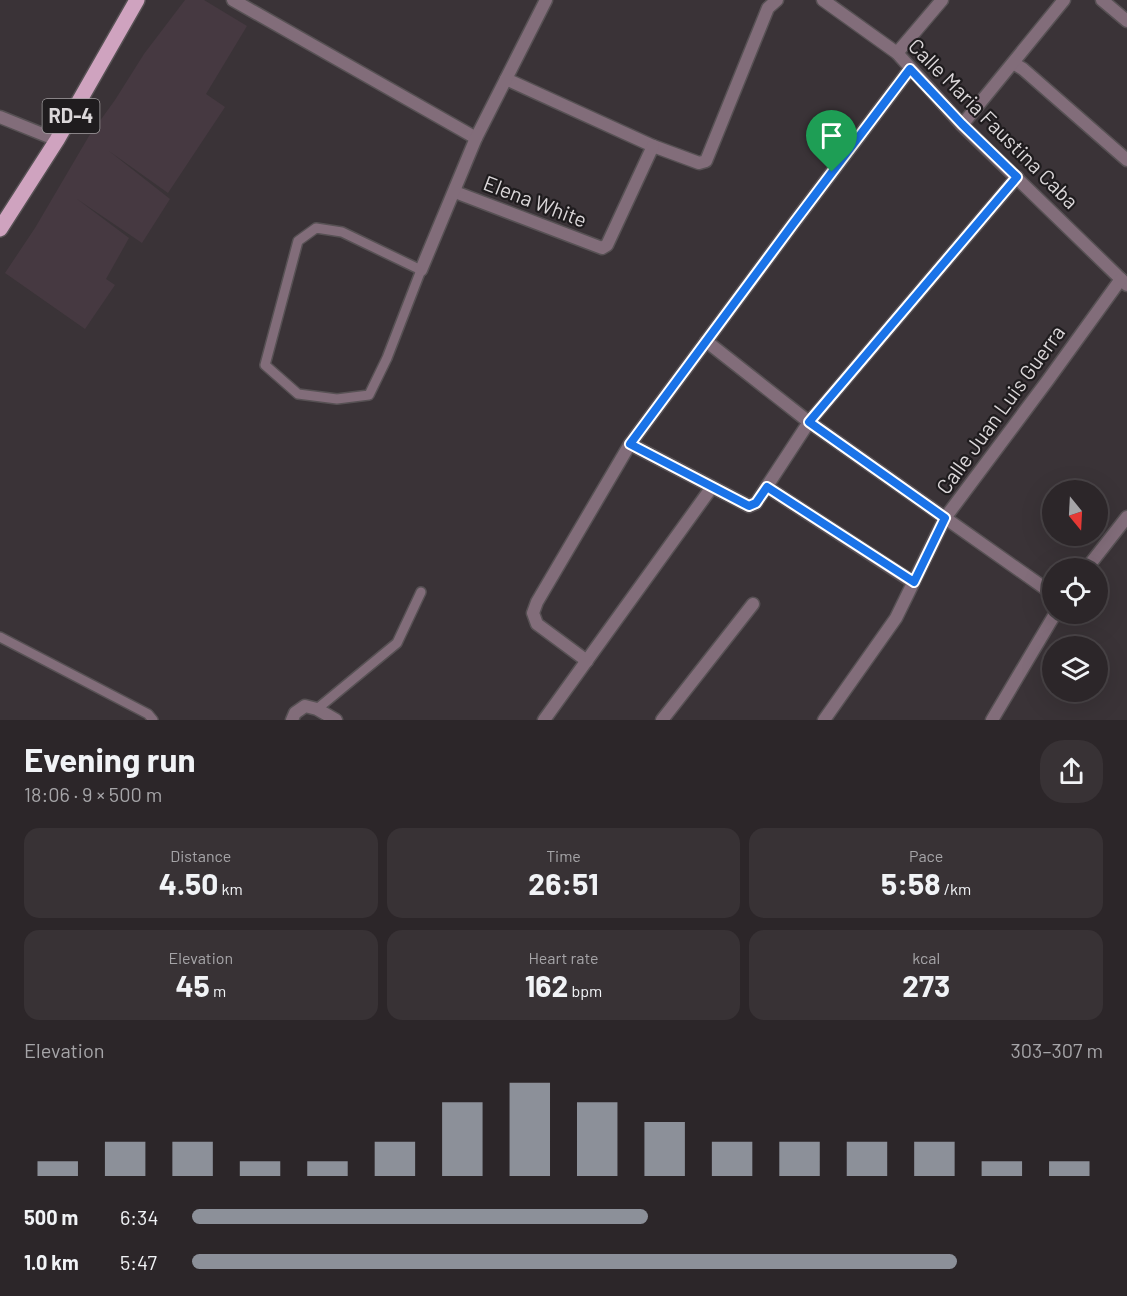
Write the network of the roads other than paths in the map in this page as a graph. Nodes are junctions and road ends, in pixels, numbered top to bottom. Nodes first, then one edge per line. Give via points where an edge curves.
1 (137, 0) edge
2 (233, 0) edge
3 (546, 0) edge
4 (777, 0) edge
5 (823, 0) edge
6 (942, 0) edge
7 (1064, 0) edge
8 (1102, 0) edge
9 (1127, 21) edge
10 (897, 53) junction
11 (1013, 63) junction
12 (910, 69) junction
13 (506, 79) junction
14 (0, 117) edge
15 (962, 124) junction
16 (476, 138) junction
17 (57, 140) junction
18 (653, 146) junction
19 (1127, 160) edge
20 (1017, 177) junction
21 (454, 192) junction
22 (0, 229) edge
23 (421, 270) junction
24 (1124, 282) edge
25 (706, 341) junction
26 (809, 422) junction
27 (630, 444) junction
28 (767, 487) junction
29 (712, 488) junction
30 (1127, 517) edge
31 (945, 518) junction
32 (1095, 558) edge
33 (914, 582) junction
34 (1042, 586) edge
35 (421, 592) dead end
36 (753, 604) dead end
37 (1049, 624) edge
38 (0, 637) edge
39 (587, 661) junction
40 (311, 708) junction
41 (153, 720) edge
42 (292, 720) edge
43 (336, 720) edge
44 (544, 720) edge
45 (662, 720) edge
46 (824, 720) edge
47 (992, 720) edge

1 - 17 main road, RD-4
2 - 16 street
3 - 13 street
4 - 18 street via 768,8 706,161 699,163
5 - 10 street, Calle Maria Faustina Caba
6 - 10 street
7 - 11 street
8 - 9 street
10 - 12 street, Calle Maria Faustina Caba
11 - 15 street
11 - 19 street
12 - 15 street, Calle Maria Faustina Caba
12 - 25 street
13 - 16 street
13 - 18 street
14 - 17 street
15 - 20 street, Calle Maria Faustina Caba
16 - 21 street
17 - 22 main road, RD-4
18 - 21 street, Elena White via 607,245 602,248
20 - 24 street, Calle Maria Faustina Caba
20 - 26 street
21 - 23 street
23 - 23 lane via 342,232 316,228 298,241 265,365 298,394 337,399 369,395
24 - 31 street, Calle Juan Luis Guerra
25 - 26 street
25 - 27 street
26 - 28 street
26 - 31 street
27 - 29 street
27 - 39 street via 533,614 537,624
28 - 29 street via 756,503 749,506
28 - 33 street
29 - 39 street
30 - 32 street
31 - 33 street, Calle Juan Luis Guerra
31 - 34 street
33 - 46 street, Calle Juan Luis Guerra via 896,618
35 - 40 lane via 398,643
36 - 45 street
37 - 47 street
38 - 41 lane
39 - 44 street
40 - 42 street via 295,713
40 - 43 street

